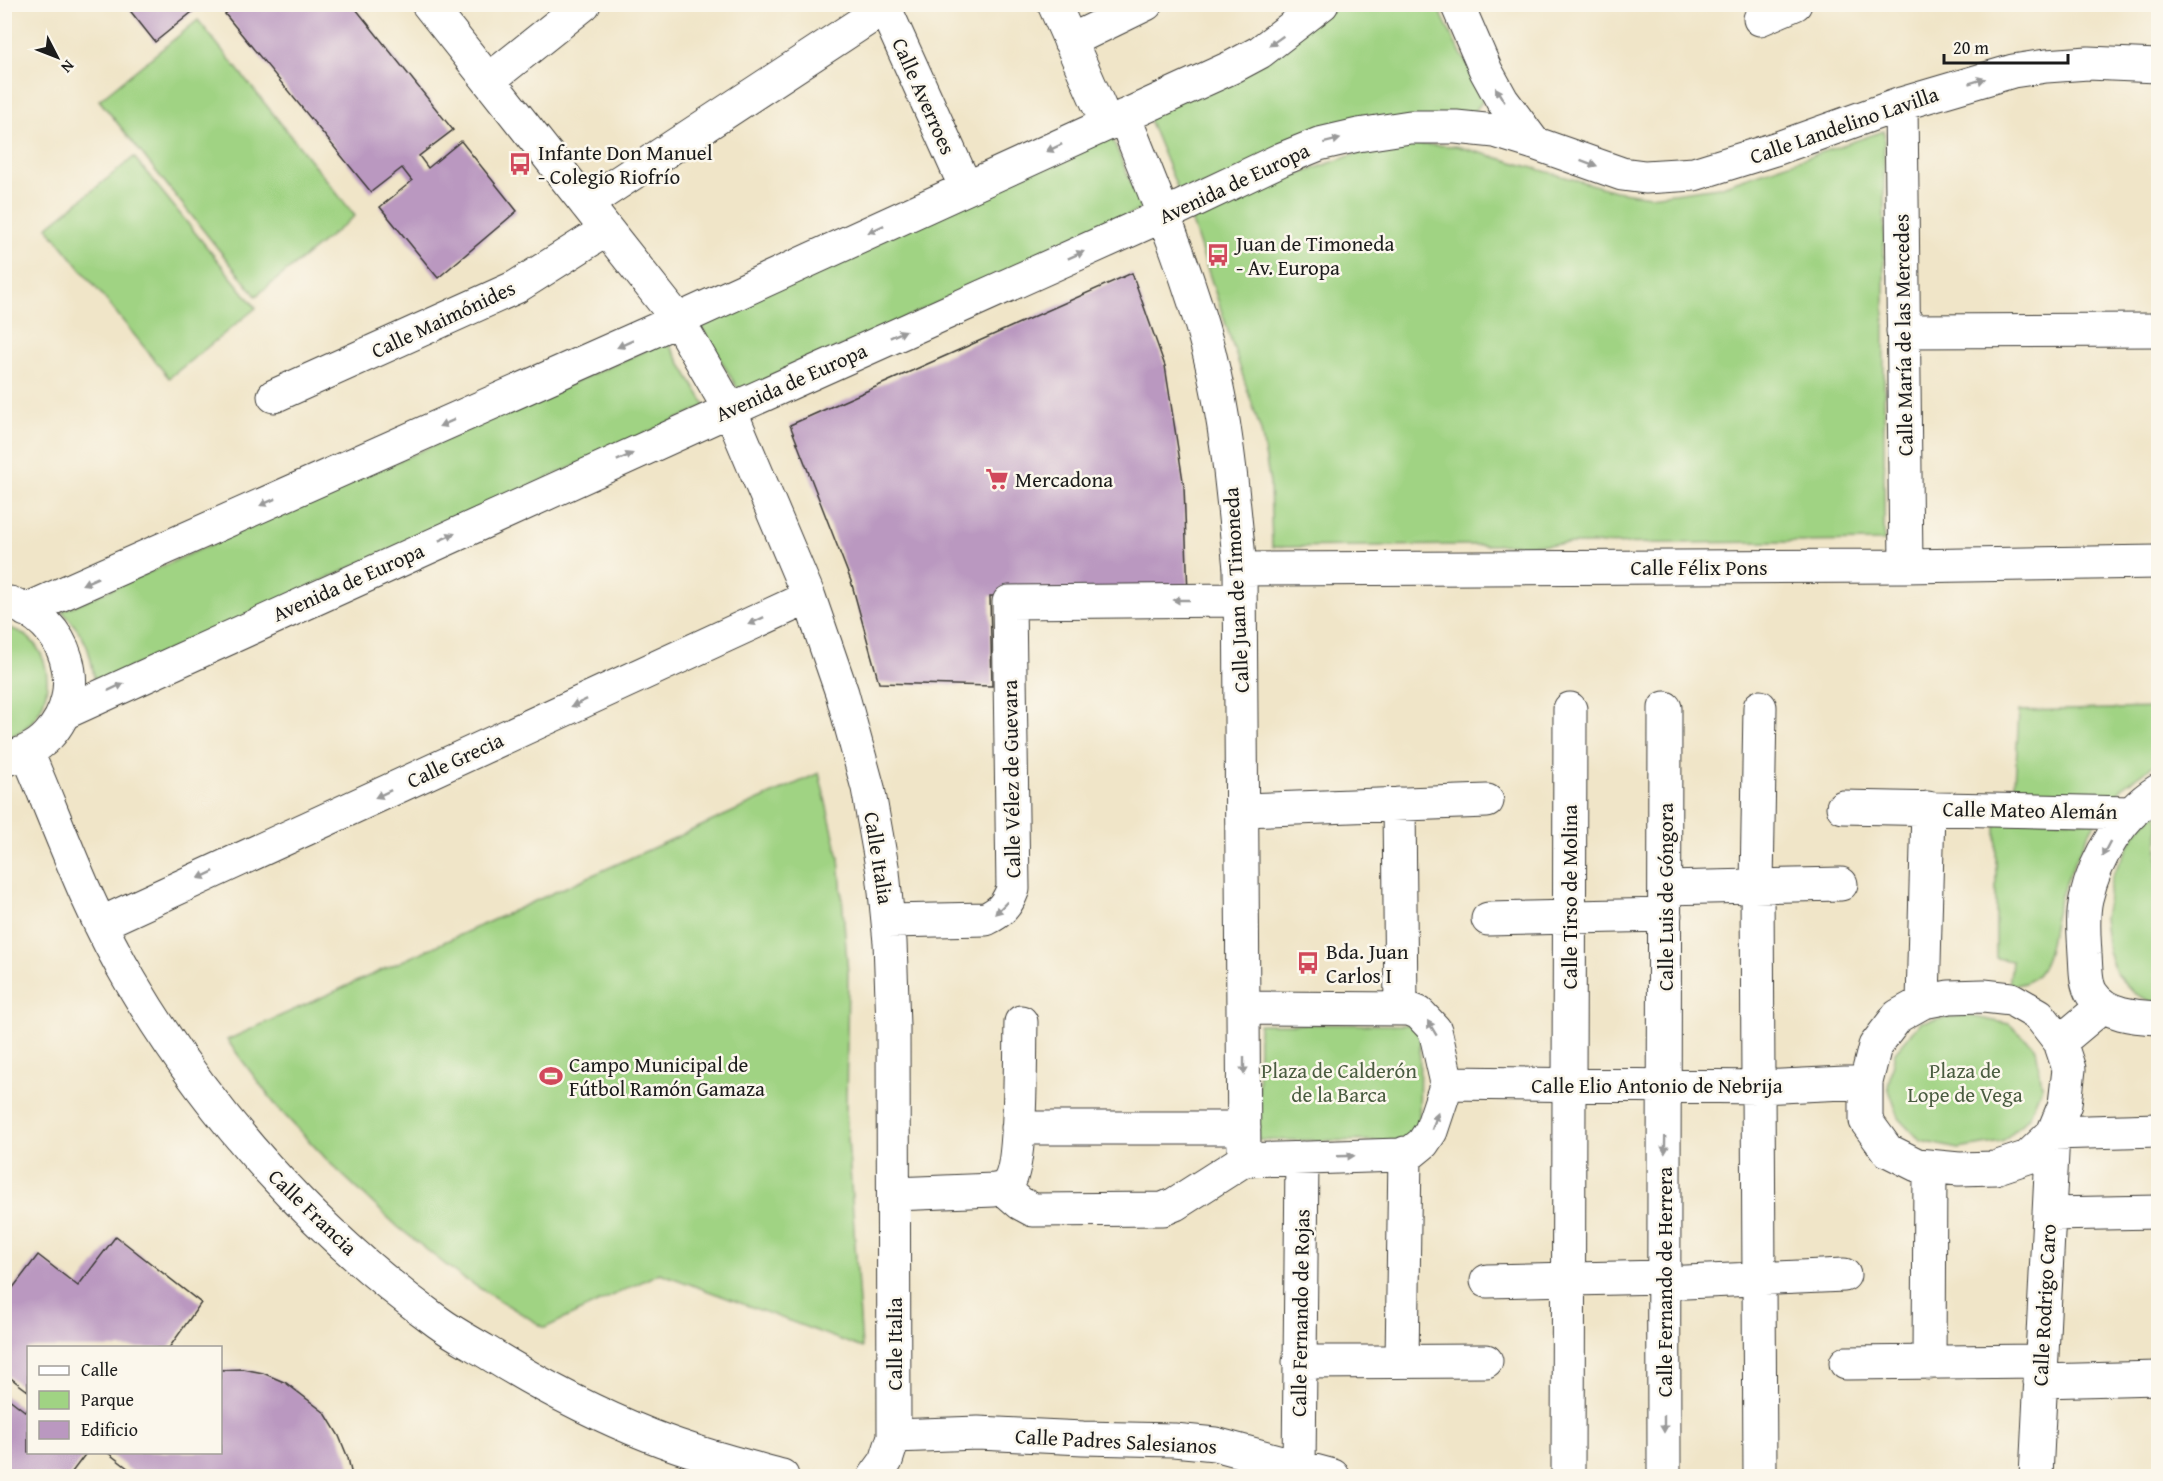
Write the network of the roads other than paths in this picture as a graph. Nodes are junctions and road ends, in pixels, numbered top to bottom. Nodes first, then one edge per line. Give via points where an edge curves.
1 (428, 4) edge
2 (584, 4) edge
3 (1054, 4) edge
4 (1146, 4) edge
5 (1322, 4) edge
6 (1457, 4) edge
7 (1795, 4) edge
8 (884, 6) edge
9 (1760, 20) dead end
10 (1070, 41) junction
11 (2158, 66) edge
12 (489, 80) junction
13 (1901, 104) junction
14 (1115, 120) junction
15 (1534, 143) junction
16 (966, 188) junction
17 (586, 204) junction
18 (1164, 215) junction
19 (606, 230) junction
20 (678, 320) junction
21 (2158, 330) edge
22 (1903, 332) junction
23 (274, 396) dead end
24 (730, 410) junction
25 (2158, 562) edge
26 (1906, 566) junction
27 (1240, 584) junction
28 (809, 597) junction
29 (1010, 602) joint
30 (15, 607) edge
31 (1760, 707) dead end
32 (1665, 708) dead end
33 (1570, 709) dead end
34 (64, 713) junction
35 (16, 756) edge
36 (2158, 790) edge
37 (1487, 801) dead end
38 (1399, 804) junction
39 (1843, 807) dead end
40 (1928, 808) junction
41 (1242, 810) junction
42 (2132, 813) junction
43 (1841, 884) dead end
44 (1757, 885) junction
45 (1665, 902) junction
46 (1569, 918) junction
47 (1488, 919) dead end
48 (888, 921) junction
49 (100, 924) junction
50 (1923, 1002) junction
51 (2103, 1006) junction
52 (1244, 1008) junction
53 (1401, 1009) junction
54 (2158, 1018) edge
55 (1021, 1022) dead end
56 (2060, 1042) junction
57 (1866, 1082) junction
58 (1448, 1083) junction
59 (1568, 1085) junction
60 (1666, 1087) junction
61 (1758, 1087) junction
62 (1018, 1128) junction
63 (2158, 1130) edge
64 (2053, 1134) junction
65 (1244, 1144) junction
66 (1405, 1153) junction
67 (1302, 1158) junction
68 (1930, 1167) junction
69 (1003, 1188) junction
70 (894, 1194) junction
71 (2158, 1212) edge
72 (2049, 1214) junction
73 (1844, 1275) dead end
74 (1759, 1278) junction
75 (1568, 1279) junction
76 (1663, 1280) junction
77 (1487, 1281) dead end
78 (1486, 1360) dead end
79 (1402, 1361) junction
80 (1299, 1362) junction
81 (1846, 1363) dead end
82 (1929, 1363) junction
83 (2041, 1371) junction
84 (2158, 1378) edge
85 (894, 1436) junction
86 (1299, 1469) junction
87 (782, 1476) edge
88 (875, 1476) edge
89 (1333, 1476) edge
90 (1568, 1476) edge
91 (1664, 1476) edge
92 (1760, 1476) edge
93 (2036, 1476) edge

1 - 12 street, Calle Italia
2 - 12 street
3 - 10 street, Calle Juan de Timoneda
4 - 10 street
5 -> 14 street, Avenida de Europa via 1260,52
15 -> 6 street via 1502,100
7 - 9 street
8 - 16 street, Calle Averroes
8 - 17 street
10 - 14 street, Calle Juan de Timoneda
13 -> 11 street, Calle Landelino Lavilla via 2013,71 2046,66
12 - 17 street, Calle Italia
15 -> 13 street, Calle Landelino Lavilla via 1622,174 1694,174
13 - 22 street, Calle María de las Mercedes
14 -> 16 street, Avenida de Europa
14 - 18 street, Calle Juan de Timoneda
18 -> 15 street, Avenida de Europa via 1282,159 1319,144 1358,135 1410,127 1456,128 1495,131
16 -> 20 street, Avenida de Europa
17 - 19 street, Calle Italia
24 -> 18 street, Avenida de Europa
18 - 27 street, Calle Juan de Timoneda via 1192,294 1220,403 1231,472
19 - 20 street, Calle Italia
19 - 23 street, Calle Maimónides via 516,287
20 - 24 street, Calle Italia
20 -> 30 street, Avenida de Europa
21 - 22 street
22 - 26 street, Calle María de las Mercedes
24 - 28 street, Calle Italia
34 -> 24 street, Avenida de Europa
25 - 26 street, Calle Félix Pons
26 - 27 street, Calle Félix Pons
27 -> 29 street, Calle Félix Pons
27 - 41 street, Calle Juan de Timoneda
28 - 48 street, Calle Italia via 842,693 868,788
28 -> 49 street, Calle Grecia
29 -> 48 street, Calle Vélez de Guevara via 1013,889 1008,903 986,919
30 - 34 street, Avenida de Europa via 37,615 56,634 68,660 70,687
31 - 44 street
32 - 45 street, Calle Luis de Góngora
33 - 46 street, Calle Tirso de Molina
34 - 35 street, Avenida de Europa via 48,736
35 - 49 street, Calle Francia
36 - 42 street
37 - 38 street
38 - 41 street
38 - 53 street
39 - 40 street, Calle Mateo Alemán
40 - 42 street, Calle Mateo Alemán
40 - 50 street, Calle Mateo Alemán
41 - 52 street, Calle Juan de Timoneda
42 -> 51 street via 2117,830 2096,869 2086,899 2086,975 2091,993
43 - 44 street
44 - 45 street
44 - 61 street
45 - 46 street
45 - 60 street, Calle Luis de Góngora
46 - 47 street
46 - 59 street, Calle Tirso de Molina
48 - 70 street, Calle Italia
49 - 87 street, Calle Francia via 137,992 235,1131 291,1194 391,1285 440,1323 585,1407 651,1436
50 - 56 street via 1949,997 2011,999 2039,1015
50 - 57 street via 1898,1016 1875,1046
51 - 54 street via 2129,1016
51 - 56 street
52 - 53 street
52 -> 65 street
58 -> 53 street via 1435,1030 1419,1013
55 - 62 street
56 - 64 street via 2069,1069 2065,1104
57 - 61 street, Calle Elio Antonio de Nebrija
57 - 68 street via 1866,1121 1887,1150
58 - 59 street, Calle Elio Antonio de Nebrija
66 -> 58 street via 1423,1143 1431,1131
59 - 60 street, Calle Elio Antonio de Nebrija
59 - 75 street, Calle Tirso de Molina
60 - 61 street, Calle Elio Antonio de Nebrija
60 -> 76 street, Calle Fernando de Herrera
61 - 74 street
62 - 65 street
62 - 69 street via 1014,1172
63 - 64 street
64 - 68 street via 2028,1157 1995,1168
64 - 72 street, Calle Rodrigo Caro
65 - 67 street
65 - 69 street via 1175,1204 1163,1209 1033,1210
67 -> 66 street
66 - 79 street
67 - 80 street, Calle Fernando de Rojas
68 - 82 street
69 - 70 street
70 - 85 street, Calle Italia
71 - 72 street
72 - 83 street, Calle Rodrigo Caro
73 - 74 street
74 - 76 street
74 - 92 street
75 - 76 street
75 - 77 street
75 - 90 street, Calle Tirso de Molina
76 -> 91 street, Calle Fernando de Herrera
78 - 79 street
79 - 80 street
80 - 86 street, Calle Fernando de Rojas
81 - 82 street
82 - 83 street
83 - 84 street
83 - 93 street, Calle Rodrigo Caro
85 - 86 street, Calle Padres Salesianos via 978,1433 1174,1440 1215,1444
85 - 88 street via 886,1461
86 - 89 street, Calle Padres Salesianos

